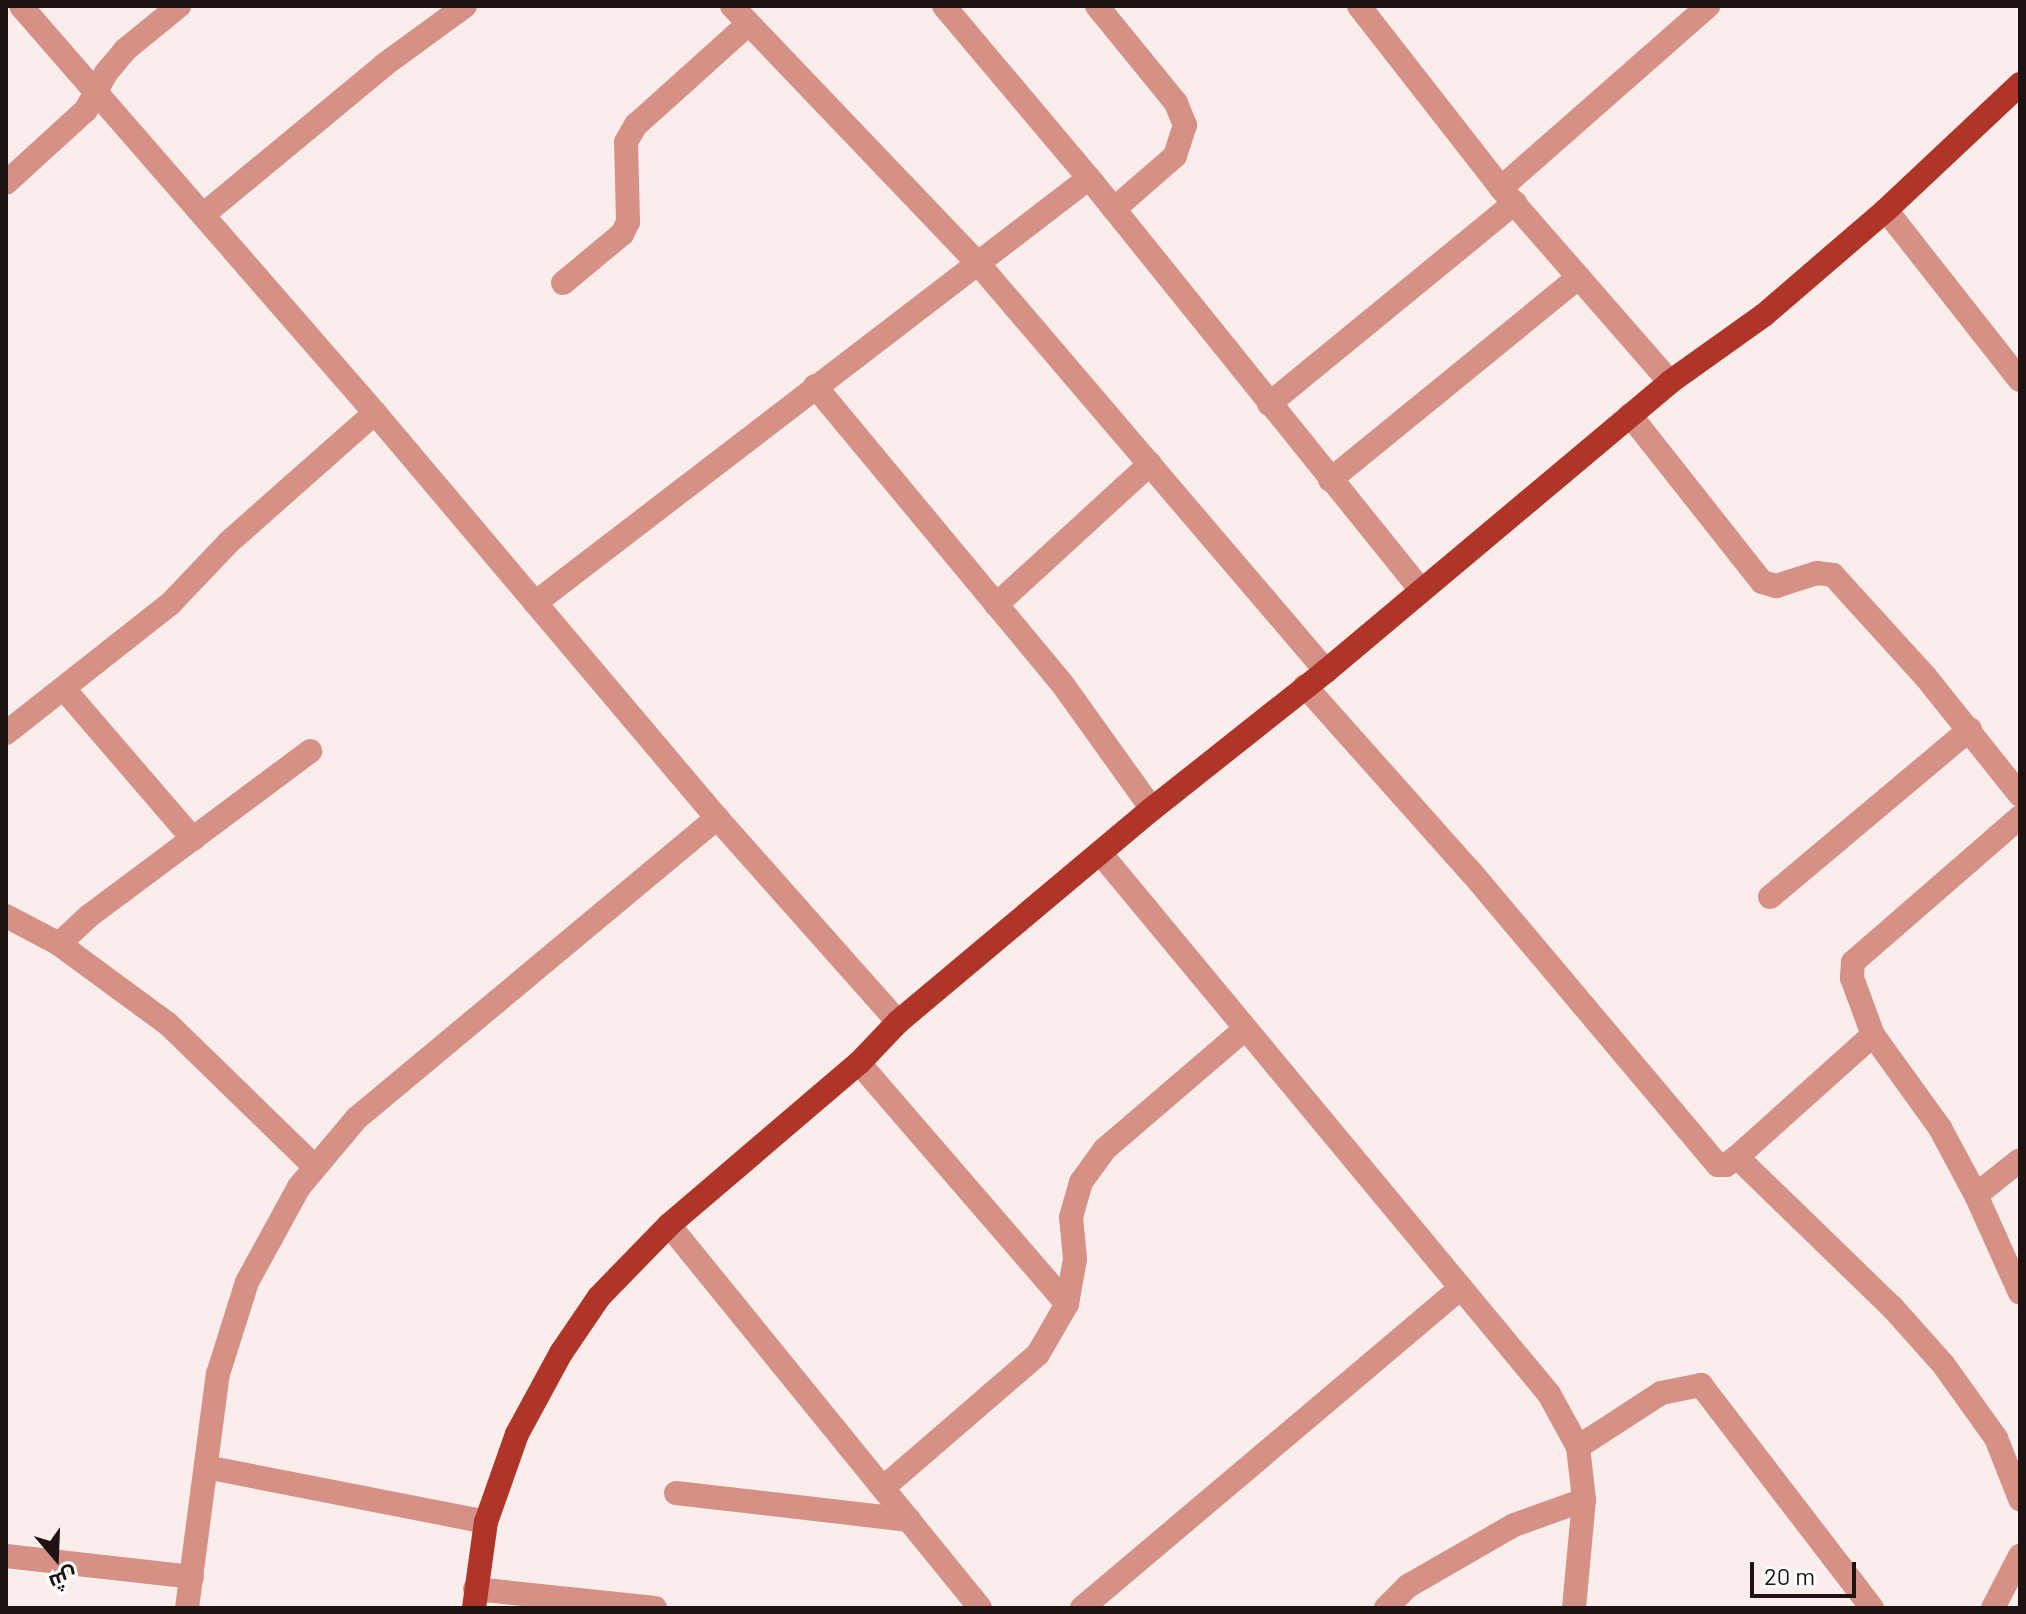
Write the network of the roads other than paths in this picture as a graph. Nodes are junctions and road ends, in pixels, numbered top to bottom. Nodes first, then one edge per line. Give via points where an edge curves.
1 (21, 6) edge
2 (179, 6) edge
3 (465, 6) edge
4 (944, 6) edge
5 (1097, 6) edge
6 (1359, 6) edge
7 (1708, 6) edge
8 (1682, 14) edge
9 (740, 15) edge
10 (2020, 84) edge
11 (98, 92) junction
12 (1089, 178) junction
13 (6, 183) edge
14 (1508, 195) junction
15 (1114, 209) junction
16 (1886, 210) junction
17 (203, 215) junction
18 (976, 261) junction
19 (1579, 277) junction
20 (563, 283) dead end
21 (2020, 380) edge
22 (1670, 382) junction
23 (815, 386) junction
24 (1269, 404) junction
25 (375, 413) junction
26 (1630, 415) junction
27 (1150, 464) junction
28 (1330, 480) junction
29 (1421, 590) junction
30 (535, 603) junction
31 (996, 605) junction
32 (1326, 671) junction
33 (1305, 686) junction
34 (64, 689) junction
35 (1970, 729) junction
36 (6, 733) edge
37 (310, 751) dead end
38 (2020, 795) edge
39 (1152, 809) junction
40 (2020, 817) edge
41 (717, 818) junction
42 (193, 839) junction
43 (1101, 854) junction
44 (1770, 897) dead end
45 (6, 916) edge
46 (59, 944) junction
47 (898, 1022) junction
48 (1245, 1029) junction
49 (1873, 1035) junction
50 (859, 1063) junction
51 (1737, 1157) junction
52 (2020, 1160) edge
53 (315, 1167) junction
54 (1976, 1195) junction
55 (669, 1225) junction
56 (1461, 1288) junction
57 (2020, 1293) edge
58 (1067, 1304) junction
59 (1578, 1447) junction
60 (206, 1467) junction
61 (884, 1487) junction
62 (676, 1493) dead end
63 (2020, 1499) edge
64 (1584, 1500) junction
65 (909, 1520) junction
66 (486, 1522) junction
67 (6, 1556) edge
68 (2020, 1556) edge
69 (192, 1577) junction
70 (474, 1599) edge
71 (187, 1608) edge
72 (655, 1608) edge
73 (980, 1608) edge
74 (1082, 1608) edge
75 (1386, 1608) edge
76 (1574, 1608) edge
77 (1872, 1608) edge
78 (1993, 1608) edge

1 - 11 street
2 - 11 street via 125,50
3 - 17 street via 384,65
4 - 12 street
5 - 15 street via 1176,103 1185,125 1175,156
6 - 14 street
7 - 8 street
8 - 14 street
9 - 18 street
9 - 20 street via 636,125 626,142 628,222 622,234
10 - 16 main road
11 - 13 street via 86,110
11 - 17 street
12 - 15 street
12 - 18 street
14 - 19 street
14 - 24 street
15 - 24 street
16 - 21 street
16 - 22 main road via 1764,315
17 - 25 street
18 - 23 street
18 - 27 street
19 - 22 street
19 - 28 street
22 - 26 main road
23 - 30 street
23 - 31 street
24 - 28 street
25 - 30 street
25 - 34 street via 229,542 170,604
26 - 29 main road
26 - 35 street via 1762,582 1776,586 1817,573 1833,575
27 - 31 street
27 - 32 street
28 - 29 street
29 - 32 main road
30 - 41 street
31 - 39 street via 1061,682
32 - 33 main road
33 - 39 main road
33 - 51 street via 1471,872 1718,1165
34 - 36 street
34 - 42 street
35 - 38 street
35 - 44 street
37 - 42 street
39 - 43 main road
40 - 49 street via 1853,962 1854,988
41 - 47 street
41 - 53 street via 357,1118
42 - 46 street
43 - 47 main road
43 - 48 street
45 - 46 street
46 - 53 street via 168,1024
47 - 50 main road
48 - 56 street
48 - 58 street via 1105,1149 1081,1182 1071,1217 1075,1259
49 - 51 street
49 - 54 street via 1940,1128
50 - 55 main road
50 - 58 street
51 - 63 street via 1892,1307 1943,1364 1996,1438
52 - 54 street
53 - 60 street via 247,1282 218,1374
54 - 57 street
55 - 61 street
55 - 66 main road via 599,1297 561,1353 517,1434
56 - 59 street via 1549,1394
56 - 74 street
58 - 61 street via 1038,1354
59 - 64 street
59 - 77 street via 1661,1393 1701,1385
60 - 66 street
60 - 69 street
61 - 65 street
62 - 65 street
64 - 75 street via 1514,1525 1408,1586
64 - 76 street
65 - 73 street
66 - 70 main road
67 - 69 street
68 - 78 street
69 - 71 street
70 - 72 street

